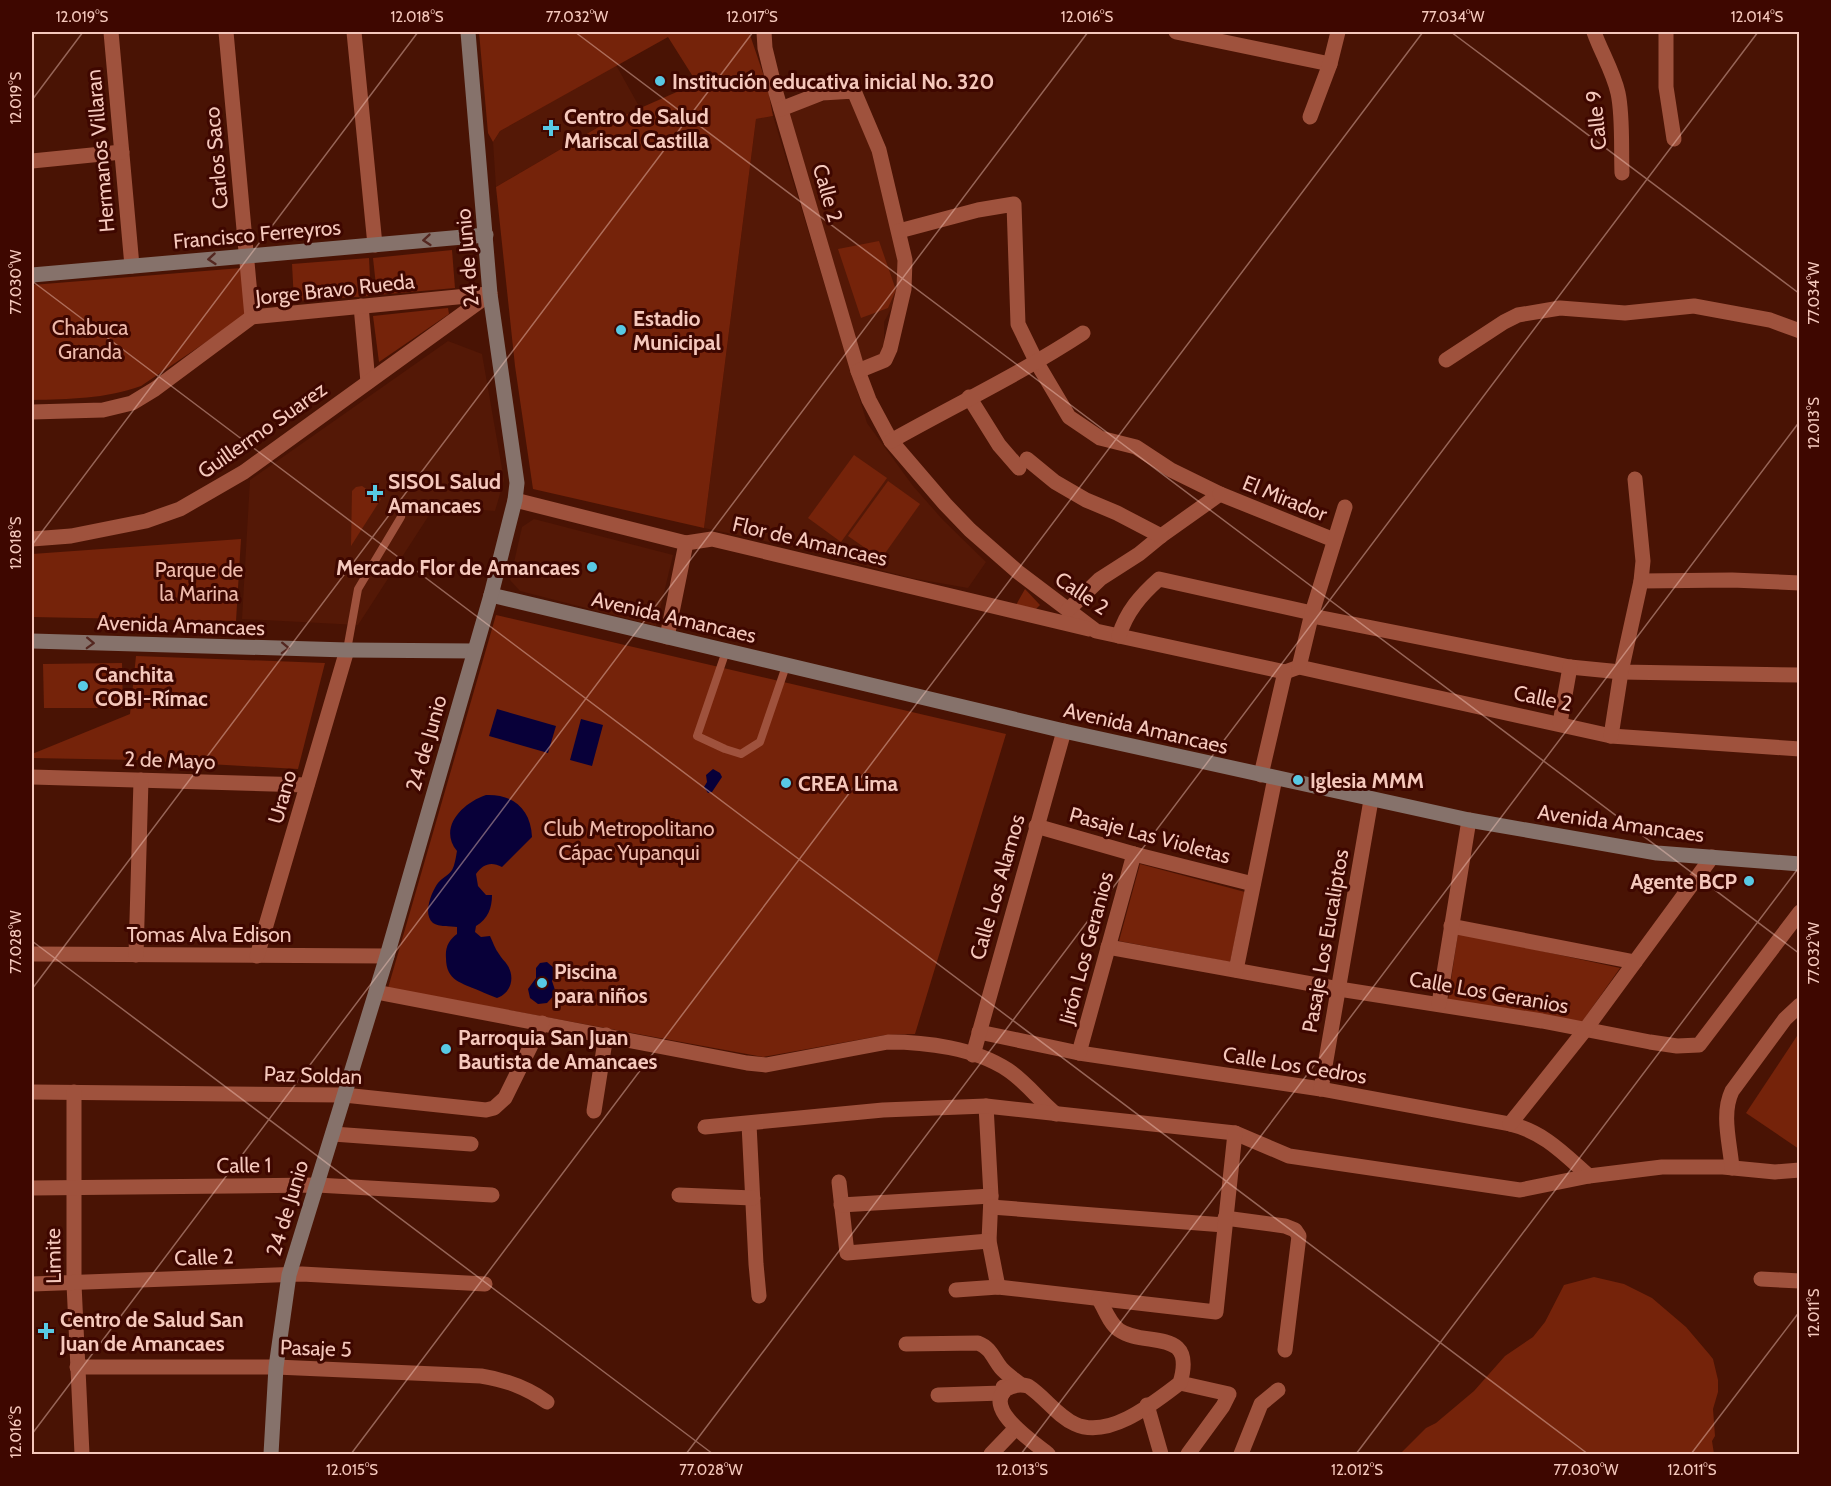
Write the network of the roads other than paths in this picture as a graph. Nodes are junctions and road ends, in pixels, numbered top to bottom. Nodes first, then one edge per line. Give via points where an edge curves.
1 (111, 32) edge
2 (226, 32) edge
3 (354, 32) edge
4 (468, 32) edge
5 (764, 32) edge
6 (1176, 32) edge
7 (1338, 32) edge
8 (1594, 32) edge
9 (1666, 32) edge
10 (1330, 64) junction
11 (781, 109) junction
12 (1310, 117) dead end
13 (1674, 139) dead end
14 (122, 152) junction
15 (32, 161) edge
16 (1622, 172) dead end
17 (898, 231) junction
18 (486, 235) junction
19 (375, 245) junction
20 (245, 256) junction
21 (132, 267) junction
22 (32, 275) edge
23 (490, 294) junction
24 (361, 306) junction
25 (252, 317) junction
26 (1800, 330) edge
27 (1083, 333) dead end
28 (1446, 360) dead end
29 (1037, 363) junction
30 (858, 371) junction
31 (368, 382) junction
32 (969, 397) junction
33 (32, 412) edge
34 (891, 441) junction
35 (1635, 479) dead end
36 (1220, 494) junction
37 (515, 500) junction
38 (1345, 507) dead end
39 (400, 517) dead end
40 (1161, 536) junction
41 (32, 539) edge
42 (1334, 540) junction
43 (686, 543) junction
44 (1641, 581) junction
45 (1800, 583) edge
46 (491, 596) junction
47 (1068, 610) junction
48 (1312, 615) junction
49 (1096, 631) junction
50 (1119, 636) junction
51 (667, 638) junction
52 (32, 641) edge
53 (347, 650) junction
54 (474, 651) junction
55 (726, 651) junction
56 (786, 666) junction
57 (1570, 667) junction
58 (1292, 669) junction
59 (1621, 672) junction
60 (1800, 675) edge
61 (1560, 723) junction
62 (1064, 731) junction
63 (1611, 736) junction
64 (1800, 749) edge
65 (32, 777) edge
66 (1268, 777) junction
67 (141, 780) junction
68 (308, 785) junction
69 (1371, 800) junction
70 (1469, 820) junction
71 (1036, 826) junction
72 (1134, 854) junction
73 (1712, 857) junction
74 (1800, 864) edge
75 (1253, 884) junction
76 (1800, 912) edge
77 (1451, 926) junction
78 (1108, 947) junction
79 (32, 954) edge
80 (136, 955) junction
81 (257, 956) junction
82 (387, 956) junction
83 (1635, 962) junction
84 (1236, 970) junction
85 (1339, 989) junction
86 (376, 992) junction
87 (1439, 1004) junction
88 (1800, 1005) edge
89 (542, 1023) junction
90 (1585, 1030) junction
91 (979, 1032) junction
92 (606, 1035) junction
93 (1078, 1053) junction
94 (973, 1054) junction
95 (1009, 1071) junction
96 (1321, 1089) junction
97 (32, 1092) edge
98 (74, 1092) junction
99 (344, 1095) junction
100 (986, 1107) junction
101 (1008, 1108) junction
102 (594, 1111) dead end
103 (1057, 1115) junction
104 (749, 1124) junction
105 (1510, 1124) junction
106 (705, 1127) dead end
107 (1235, 1133) junction
108 (333, 1134) junction
109 (471, 1144) dead end
110 (1732, 1168) junction
111 (1800, 1170) edge
112 (1589, 1176) junction
113 (839, 1182) dead end
114 (317, 1185) junction
115 (32, 1188) edge
116 (74, 1188) junction
117 (492, 1195) dead end
118 (679, 1195) dead end
119 (753, 1198) junction
120 (991, 1202) junction
121 (841, 1205) junction
122 (1224, 1221) junction
123 (989, 1241) junction
124 (289, 1275) junction
125 (1761, 1279) dead end
126 (1800, 1281) edge
127 (32, 1284) edge
128 (74, 1284) junction
129 (485, 1284) dead end
130 (998, 1287) junction
131 (956, 1290) dead end
132 (759, 1296) dead end
133 (1099, 1299) junction
134 (906, 1344) dead end
135 (1285, 1350) dead end
136 (77, 1367) junction
137 (276, 1367) junction
138 (1002, 1369) junction
139 (1180, 1383) junction
140 (1020, 1384) junction
141 (1278, 1390) dead end
142 (1003, 1393) junction
143 (938, 1395) dead end
144 (547, 1402) dead end
145 (1147, 1406) junction
146 (1016, 1428) junction
147 (272, 1454) edge
148 (82, 1455) edge
149 (277, 1455) edge
150 (992, 1455) edge
151 (1048, 1455) edge
152 (1161, 1455) edge
153 (1188, 1455) edge
154 (1241, 1455) edge

1 - 14 street, Hermanos Villaran
2 - 20 street, Carlos Saco
3 - 19 street
4 - 18 street, 24 de Junio
5 - 11 street, Calle 2
6 - 10 street
7 - 10 street
8 - 16 street, Calle 9 via 1618,94
9 - 13 street via 1666,87
10 - 12 street
11 - 17 street via 822,93 854,91 879,150
11 - 30 street, Calle 2
14 - 15 street
14 - 21 street, Hermanos Villaran
17 - 29 street, El Mirador via 1014,204 1018,324
17 - 30 street via 905,260 904,289 890,349 885,360
18 -> 19 street, Francisco Ferreyros
18 - 23 street, 24 de Junio
19 - 20 street, Francisco Ferreyros
20 -> 21 street, Francisco Ferreyros
20 - 25 street, Carlos Saco
21 - 22 street, Francisco Ferreyros
23 - 24 street, Jorge Bravo Rueda
23 - 31 street, Guillermo Suarez
23 - 37 street, 24 de Junio via 517,483
24 - 25 street, Jorge Bravo Rueda
24 - 31 street
25 - 33 street, Jorge Bravo Rueda via 132,403 103,410
26 - 28 street via 1770,320 1694,306 1626,313 1560,308 1518,315
27 - 29 street
29 - 32 street
29 - 36 street, El Mirador via 1069,417 1087,430 1100,438 1136,447
30 - 34 street, Calle 2
31 - 41 street, Guillermo Suarez via 243,472 180,509 146,521
32 - 34 street
32 - 40 street via 999,446 1086,500
34 - 47 street, Calle 2 via 970,530
35 - 44 street via 1643,561
36 - 40 street
36 - 42 street, El Mirador
37 - 43 street, Flor de Amancaes
37 - 46 street, 24 de Junio
38 - 42 street
39 - 53 lane via 358,589
40 - 47 street via 1100,579
42 - 48 street
43 - 49 street, Flor de Amancaes via 712,539
43 - 51 street
44 - 45 street
44 - 59 street
46 - 51 street, Avenida Amancaes
46 - 54 street, 24 de Junio
47 - 49 street, Calle 2
48 - 50 street via 1159,579 1141,595 1123,622
48 - 57 street
48 - 58 street
49 - 50 street, Calle 2
50 - 58 street, Calle 2
51 - 55 street, Avenida Amancaes
52 -> 53 street, Avenida Amancaes
53 - 54 street, Avenida Amancaes
53 - 68 street, Urano
54 - 82 street, 24 de Junio
55 - 56 street, Avenida Amancaes
55 - 56 lane via 697,736 741,754 760,742
56 - 62 street, Avenida Amancaes
57 - 59 street
57 - 61 street
58 - 61 street, Calle 2
58 - 66 street
59 - 60 street
59 - 63 street
61 - 63 street, Calle 2
62 - 66 street, Avenida Amancaes
62 - 71 street, Calle Los Alamos
63 - 64 street, Calle 2
65 - 67 street, 2 de Mayo
66 - 69 street, Avenida Amancaes
66 - 75 street
67 - 68 street, 2 de Mayo
67 - 80 street
68 - 81 street, Urano
69 - 70 street, Avenida Amancaes
69 - 85 street, Pasaje Los Eucaliptos
70 - 73 street, Avenida Amancaes via 1647,851
70 - 77 street
71 - 72 street, Pasaje Las Violetas
71 - 91 street, Calle Los Alamos
72 - 75 street, Pasaje Las Violetas
72 - 78 street, Jirón Los Geranios
73 - 74 street, Avenida Amancaes
73 - 83 street
75 - 84 street
76 - 90 street, Calle Los Geranios via 1699,1045 1677,1046
77 - 83 street
77 - 87 street
78 - 84 street, Calle Los Geranios
78 - 93 street, Jirón Los Geranios
79 - 80 street, Tomas Alva Edison
80 - 81 street, Tomas Alva Edison
81 - 82 street, Tomas Alva Edison
82 - 86 street, 24 de Junio
83 - 90 street
84 - 85 street, Calle Los Geranios
85 - 87 street, Calle Los Geranios
85 - 96 street, Pasaje Los Eucaliptos
86 - 89 street
86 - 99 street, 24 de Junio
87 - 90 street, Calle Los Geranios
88 - 110 street via 1785,1019 1727,1101
89 - 92 street
89 - 99 street, Paz Soldan via 505,1098 494,1108
90 - 105 street
91 - 93 street, Calle Los Cedros
91 - 94 street, Calle Los Alamos
92 - 94 street via 766,1065 888,1042
92 - 102 street
93 - 96 street, Calle Los Cedros
94 - 95 street
95 - 101 street via 1016,1092
95 - 103 street
96 - 105 street, Calle Los Cedros
97 - 98 street, Paz Soldan
98 - 99 street, Paz Soldan
98 - 116 street, Limite
99 - 108 street, 24 de Junio
100 - 101 street
100 - 104 street via 883,1110
100 - 120 street
101 - 103 street
103 - 107 street
104 - 106 street
104 - 119 street
105 - 112 street, Calle Los Cedros via 1540,1134
107 - 112 street via 1289,1156 1520,1190
107 - 122 street
108 - 109 street
108 - 114 street, 24 de Junio
110 - 111 street
110 - 112 street via 1662,1167
113 - 121 street
114 - 116 street, Calle 1
114 - 117 street, Calle 1
114 - 124 street, 24 de Junio
115 - 116 street, Calle 1
116 - 128 street, Limite
118 - 119 street
119 - 132 street
120 - 121 street
120 - 122 street
120 - 123 street
121 - 123 street via 847,1252
122 - 133 street via 1216,1312
122 - 135 street via 1286,1226 1299,1236
123 - 130 street
124 - 128 street, Calle 2
124 - 129 street, Calle 2
124 - 137 street, 24 de Junio
125 - 126 street
127 - 128 street, Calle 2
128 - 136 street, Limite
130 - 131 street
130 - 133 street
133 - 139 street via 1117,1330 1172,1344 1180,1352
134 - 138 street via 978,1343 990,1350
136 - 137 street, Pasaje 5
136 - 148 street, Limite
137 - 144 street, Pasaje 5 via 501,1379 529,1389
137 - 147 street, 24 de Junio
138 - 140 street
138 - 142 street
139 - 145 street
139 - 153 street via 1229,1394
140 - 142 street
140 - 145 street via 1083,1427 1107,1426
141 - 154 street via 1262,1404
142 - 143 street
142 - 146 street via 1001,1408
145 - 152 street
146 - 150 street
146 - 151 street
147 - 149 street

